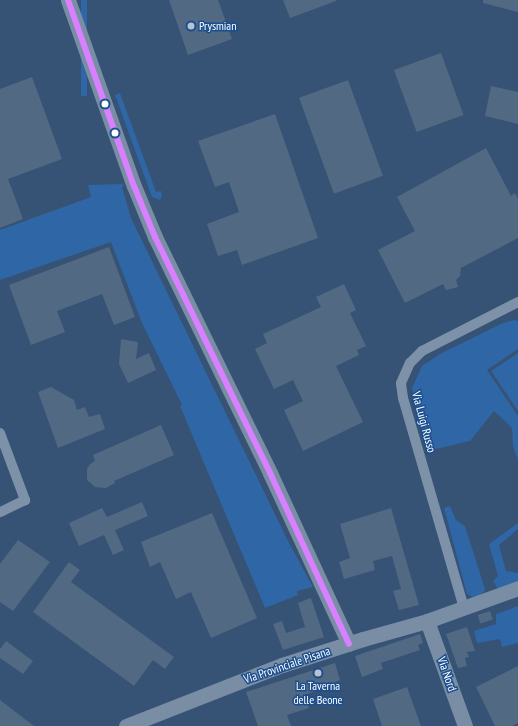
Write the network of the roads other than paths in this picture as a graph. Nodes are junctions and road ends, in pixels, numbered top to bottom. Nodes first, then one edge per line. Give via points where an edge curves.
1 (68, 0) edge
2 (518, 302) edge
3 (0, 433) edge
4 (0, 512) edge
5 (518, 588) edge
6 (464, 608) junction
7 (427, 622) junction
8 (349, 644) junction
9 (126, 726) edge
10 (465, 726) edge

1 - 8 street via 134,186 155,237 270,472
2 - 6 street, Via Luigi Russo via 422,351 410,363 402,383 403,398
3 - 4 street via 25,500
5 - 6 street, Via Provinciale Pisana
6 - 7 street, Via Provinciale Pisana
7 - 8 street, Via Provinciale Pisana
7 - 10 street, Via Nord
8 - 9 street, Via Provinciale Pisana via 277,667

